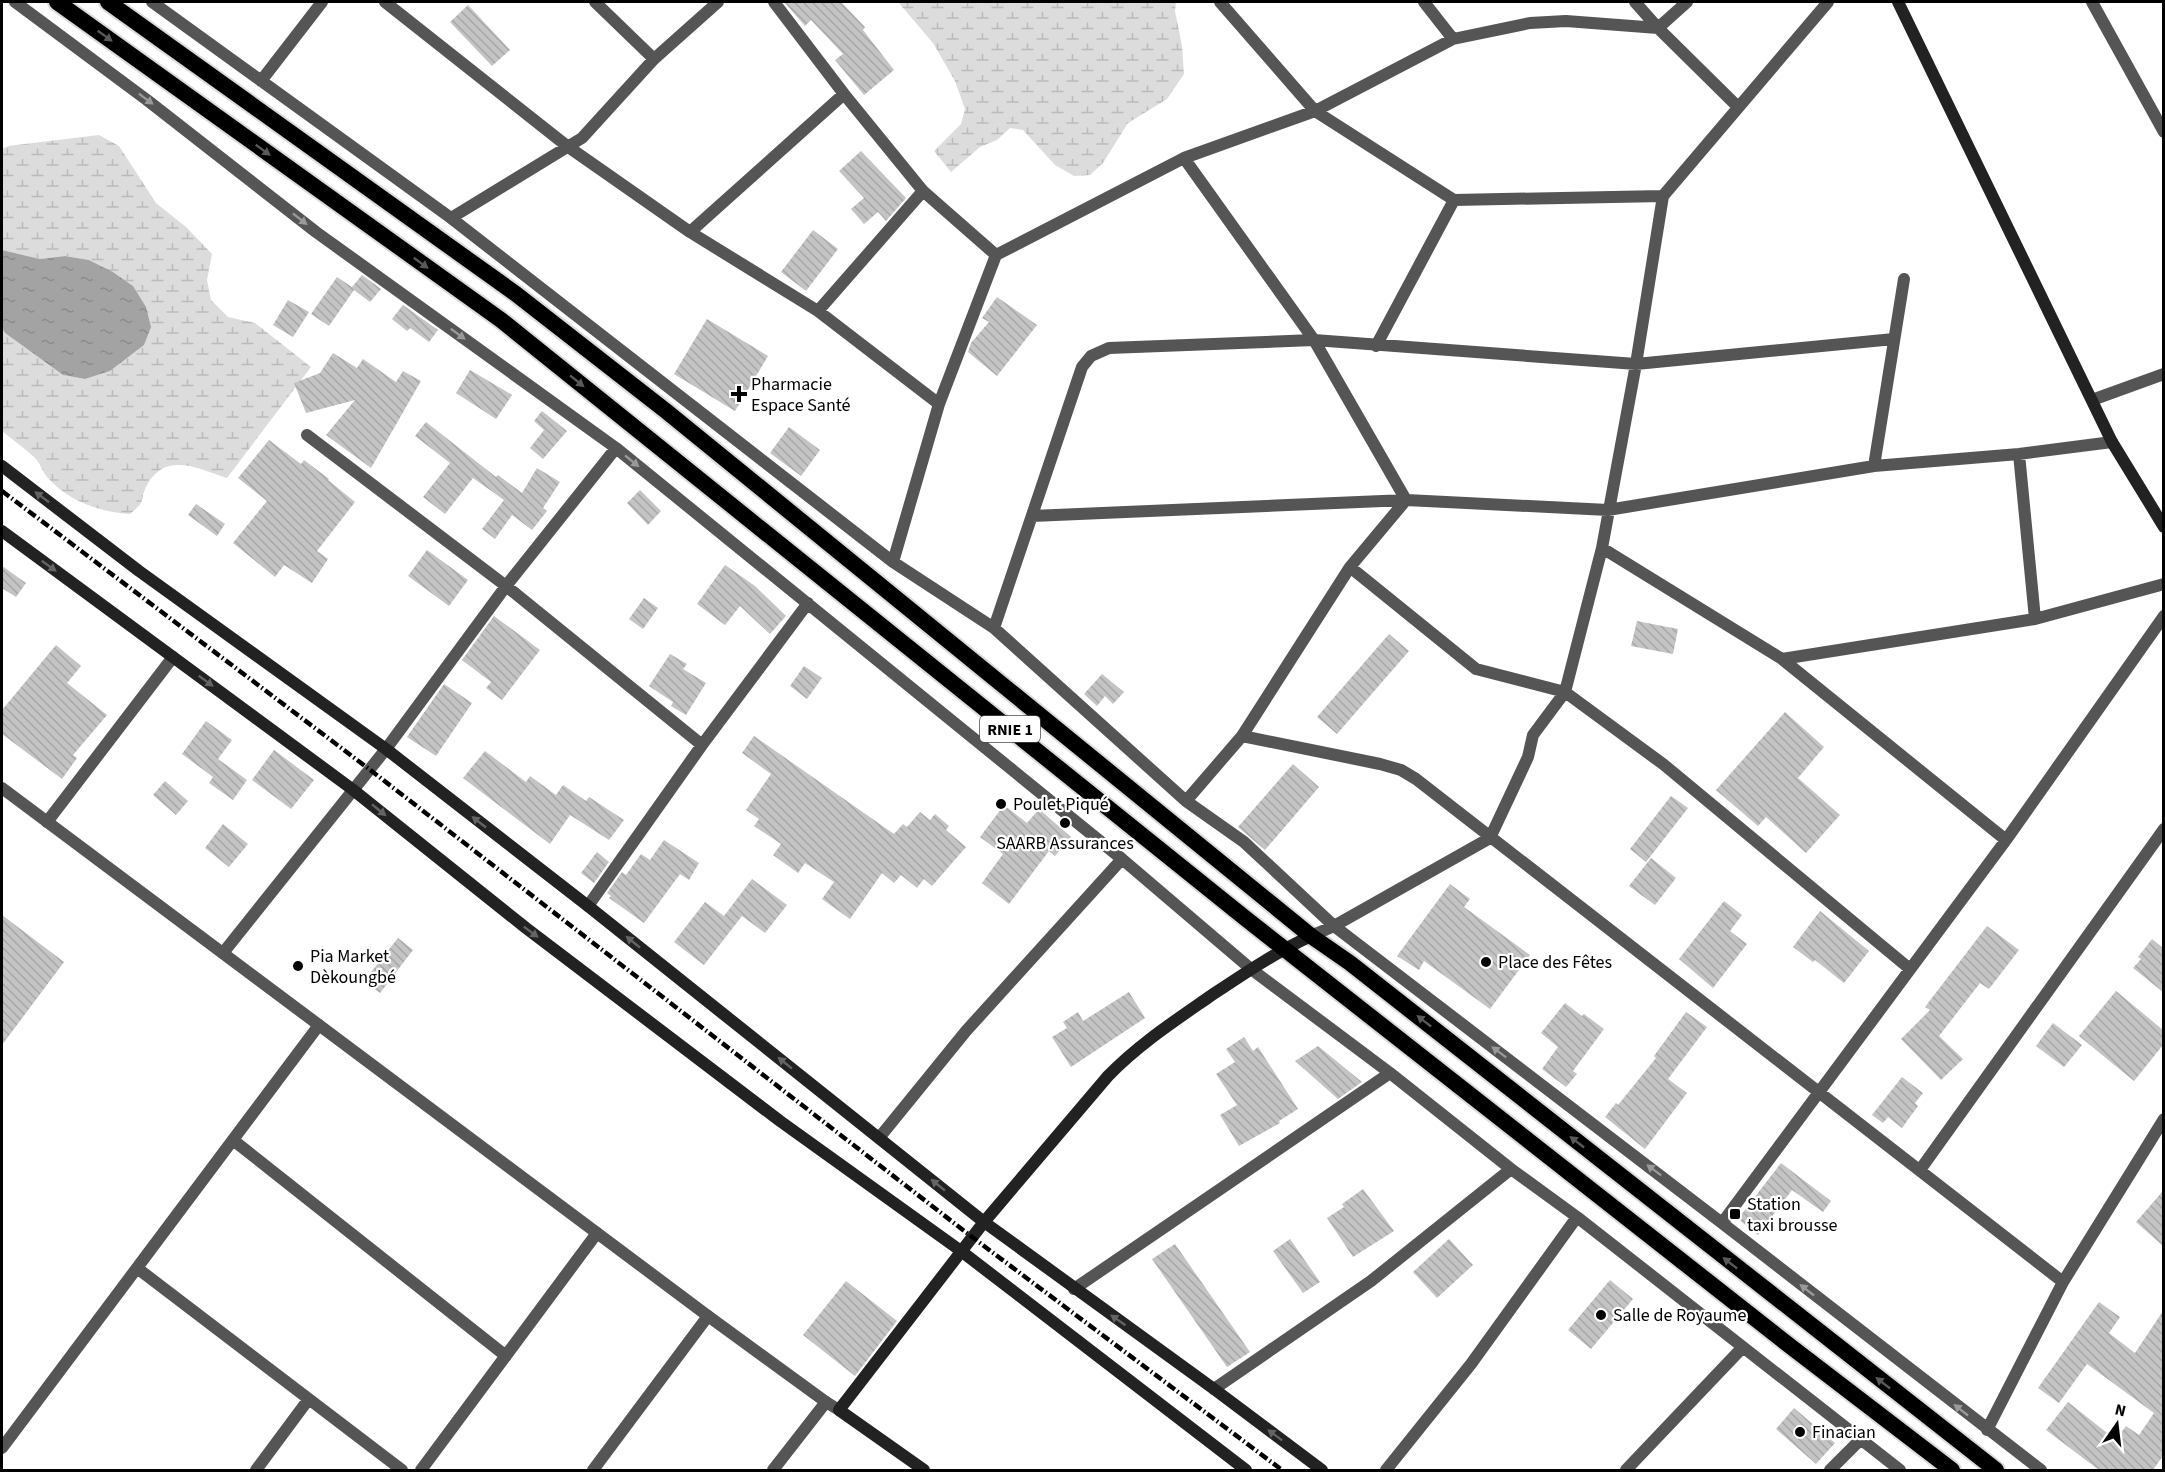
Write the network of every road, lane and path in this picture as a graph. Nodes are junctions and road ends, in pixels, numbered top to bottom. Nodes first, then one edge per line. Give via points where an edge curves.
1 (15, 2) edge
2 (57, 2) edge
3 (108, 2) edge
4 (152, 2) edge
5 (322, 2) edge
6 (385, 2) edge
7 (595, 2) edge
8 (718, 2) edge
9 (774, 2) edge
10 (1220, 2) edge
11 (1424, 2) edge
12 (1635, 2) edge
13 (1687, 2) edge
14 (1828, 2) edge
15 (1898, 2) edge
16 (2092, 2) edge
17 (1658, 28) junction
18 (1453, 39) junction
19 (654, 59) junction
20 (261, 81) junction
21 (844, 94) junction
22 (1738, 107) junction
23 (1315, 111) junction
24 (2163, 132) edge
25 (567, 146) junction
26 (1184, 158) junction
27 (923, 191) junction
28 (1663, 196) junction
29 (1454, 200) junction
30 (451, 218) junction
31 (690, 232) junction
32 (996, 255) junction
33 (1904, 279) dead end
34 (818, 311) junction
35 (1894, 339) junction
36 (1314, 340) junction
37 (1376, 346) junction
38 (1636, 364) junction
39 (2163, 374) edge
40 (2092, 400) junction
41 (939, 404) junction
42 (307, 435) dead end
43 (2112, 441) junction
44 (616, 448) junction
45 (2019, 454) junction
46 (2, 466) edge
47 (1874, 466) junction
48 (1406, 500) junction
49 (1608, 510) junction
50 (1032, 516) junction
51 (2163, 527) edge
52 (2, 531) edge
53 (1602, 548) junction
54 (893, 562) junction
55 (1350, 567) junction
56 (2163, 584) edge
57 (506, 586) junction
58 (808, 603) junction
59 (2163, 616) edge
60 (2035, 620) junction
61 (994, 628) junction
62 (173, 657) junction
63 (1782, 659) junction
64 (1565, 692) junction
65 (1242, 736) junction
66 (702, 745) junction
67 (386, 749) junction
68 (2, 788) edge
69 (352, 789) junction
70 (1186, 801) junction
71 (47, 822) junction
72 (2163, 829) edge
73 (1490, 838) junction
74 (2006, 840) junction
75 (1122, 859) junction
76 (588, 906) junction
77 (1334, 926) junction
78 (1311, 936) junction
79 (1284, 948) junction
80 (223, 953) junction
81 (1251, 969) junction
82 (1910, 969) junction
83 (319, 1025) junction
84 (1390, 1073) junction
85 (1819, 1092) junction
86 (2163, 1119) edge
87 (879, 1138) junction
88 (233, 1140) junction
89 (1511, 1169) junction
90 (1920, 1170) junction
91 (1577, 1217) junction
92 (984, 1222) junction
93 (1722, 1223) junction
94 (597, 1233) junction
95 (961, 1251) junction
96 (137, 1268) junction
97 (2063, 1282) junction
98 (1074, 1289) junction
99 (708, 1316) junction
100 (1743, 1347) junction
101 (506, 1356) junction
102 (1214, 1389) junction
103 (308, 1400) junction
104 (826, 1402) junction
105 (839, 1410) junction
106 (1987, 1430) junction
107 (1860, 1440) junction
108 (2, 1448) edge
109 (256, 1470) edge
110 (402, 1470) edge
111 (421, 1470) edge
112 (592, 1470) edge
113 (773, 1470) edge
114 (924, 1470) edge
115 (1246, 1470) edge
116 (1322, 1470) edge
117 (1386, 1470) edge
118 (1626, 1470) edge
119 (1830, 1470) edge
120 (1900, 1470) edge
121 (1952, 1470) edge
122 (1996, 1470) edge
123 (2041, 1470) edge

1 -> 44 street via 316,232
2 -> 79 highway, RNIE 1 via 501,320
3 - 78 highway, RNIE 1 via 526,302 666,411
4 - 20 street
5 - 20 street
6 - 25 street
7 - 19 street
8 - 19 street
9 - 21 street
10 - 23 street
11 - 18 street
12 - 17 street
13 - 17 street
14 - 22 street
15 - 40 main road
16 - 24 street
17 - 18 street via 1566,21 1530,23
17 - 22 street
18 - 23 street
19 - 25 street via 582,138
20 - 30 street
21 - 27 street
21 - 31 street
22 - 28 street
23 - 26 street
23 - 29 street
25 - 30 street
25 - 31 street
26 - 32 street
26 - 36 street
27 - 32 street
27 - 34 street
28 - 29 street
28 - 38 street
29 - 37 street
30 - 54 street
31 - 34 street
32 - 41 street
33 - 35 street
34 - 41 street
35 - 38 street
35 - 47 street
36 - 37 street
36 - 48 street
36 - 50 street via 1109,348 1091,356 1082,367
37 - 38 street
38 - 49 street
39 - 40 street
40 - 43 main road
41 - 54 street
42 - 57 street
43 - 45 street
43 - 51 main road
44 - 57 street
44 -> 58 street
45 - 47 street
45 - 60 street
67 -> 46 main road via 139,571
47 - 49 street
48 - 49 street
48 - 50 street
48 - 55 street
49 - 53 street
50 - 61 street
52 -> 62 main road
53 - 63 street
53 - 64 street
54 - 61 street
55 - 64 street via 1476,669
55 - 65 street
56 - 60 street
57 - 66 street
57 - 67 street
58 - 66 street
58 - 75 street
59 - 74 street
60 - 63 street
61 - 70 street
62 -> 69 main road
62 - 71 street
63 - 74 street
64 - 73 street via 1533,735 1528,757
64 - 82 street via 1663,764
65 - 70 street
65 - 73 street via 1401,770
66 - 76 street
67 - 69 street
76 -> 67 main road
68 - 71 street
69 - 80 street
69 -> 95 main road via 544,942 780,1121
70 - 77 street via 1244,842
71 - 80 street
72 - 90 street
73 - 77 street
73 - 85 street
74 - 82 street
75 - 81 street
75 - 87 street via 966,1031
87 -> 76 main road
77 - 78 street
93 -> 77 street
78 - 79 main road
122 -> 78 highway, RNIE 1
79 - 81 main road
79 - 121 highway, RNIE 1
80 - 83 street
81 - 84 street
81 - 92 main road via 1129,1055
82 - 85 street
83 - 88 street
83 - 94 street
84 - 89 street
84 - 98 street
85 - 90 street
85 - 93 street
86 - 97 street
92 -> 87 main road
88 - 96 street
88 - 101 street
89 - 91 street
89 - 102 street via 1371,1281
90 - 97 street
91 - 100 street
91 - 117 street via 1471,1364
92 - 95 main road
92 - 98 main road
106 -> 93 street
94 - 99 street
94 - 101 street
95 - 105 main road
95 - 115 main road
96 - 103 street
96 - 108 street
97 - 106 street
102 -> 98 main road
99 - 104 street
99 - 112 street
100 - 107 street
100 - 118 street
101 - 111 street
116 -> 102 main road
103 - 109 street
103 - 110 street
104 - 105 street
104 - 113 street
105 - 114 main road
106 - 123 street
107 - 119 street
107 - 120 street

